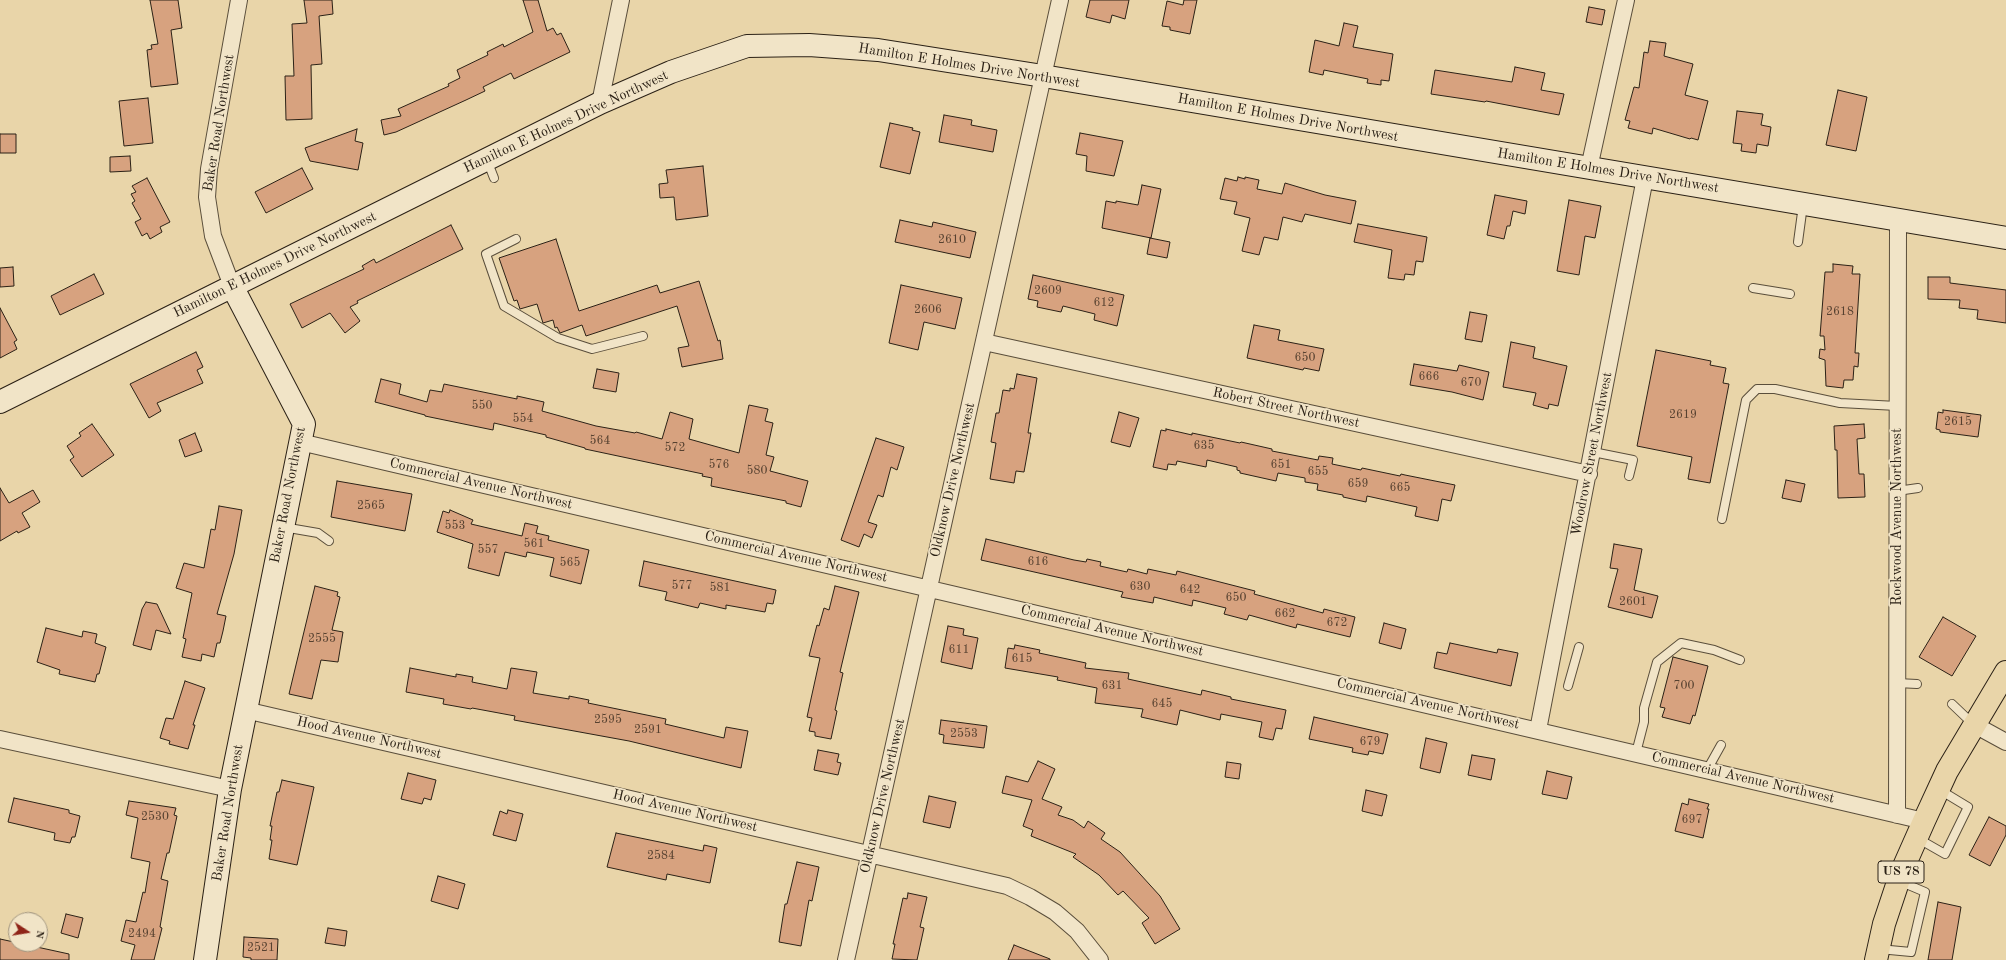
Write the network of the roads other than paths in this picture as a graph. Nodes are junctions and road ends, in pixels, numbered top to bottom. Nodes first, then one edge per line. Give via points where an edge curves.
1 (239, 0) edge
2 (621, 0) edge
3 (1060, 0) edge
4 (1626, 0) edge
5 (1043, 76) junction
6 (600, 103) junction
7 (1589, 168) junction
8 (1645, 178) junction
9 (1803, 204) junction
10 (1898, 220) junction
11 (2006, 238) edge
12 (516, 239) dead end
13 (1798, 242) dead end
14 (232, 286) junction
15 (1753, 288) dead end
16 (1790, 294) dead end
17 (643, 336) dead end
18 (984, 342) junction
19 (0, 402) edge
20 (1897, 406) junction
21 (300, 442) junction
22 (1593, 452) junction
23 (1589, 474) junction
24 (1629, 476) dead end
25 (1918, 488) dead end
26 (1897, 491) junction
27 (1722, 519) dead end
28 (283, 526) junction
29 (329, 541) dead end
30 (929, 588) junction
31 (1579, 647) dead end
32 (1740, 660) dead end
33 (1897, 683) junction
34 (1917, 684) dead end
35 (2003, 684) edge
36 (1568, 686) dead end
37 (1952, 704) dead end
38 (245, 710) junction
39 (1973, 724) junction
40 (1538, 730) junction
41 (0, 739) edge
42 (2006, 742) edge
43 (1721, 745) dead end
44 (1636, 753) junction
45 (1706, 770) junction
46 (230, 789) junction
47 (1939, 789) junction
48 (1897, 814) junction
49 (1920, 830) junction
50 (870, 854) junction
51 (1899, 880) junction
52 (1877, 955) edge
53 (205, 960) edge
54 (846, 960) edge
55 (1100, 960) edge

1 - 14 street, Baker Road Northwest via 209,169 208,197 213,236
2 - 6 street
3 - 5 street, Oldknow Drive Northwest
4 - 7 street
5 - 6 main road, Hamilton E Holmes Drive Northwest via 878,50 809,45 747,46 671,72
5 - 7 main road, Hamilton E Holmes Drive Northwest
5 - 18 street, Oldknow Drive Northwest
6 - 14 main road, Hamilton E Holmes Drive Northwest via 490,169 449,182
7 - 8 main road, Hamilton E Holmes Drive Northwest
8 - 9 main road, Hamilton E Holmes Drive Northwest
8 - 22 street, Woodrow Street Northwest
9 - 10 main road, Hamilton E Holmes Drive Northwest
9 - 13 lane
10 - 11 main road, Hamilton E Holmes Drive Northwest
10 - 20 street, Rockwood Avenue Northwest
12 - 17 lane via 486,254 504,306 558,338 592,349
14 - 19 main road, Hamilton E Holmes Drive Northwest
14 - 21 main road, Baker Road Northwest via 304,424
15 - 16 lane
18 - 23 street, Robert Street Northwest
18 - 30 street, Oldknow Drive Northwest
20 - 26 street, Rockwood Avenue Northwest
20 - 27 lane via 1840,403 1775,389 1758,389 1746,400
21 - 28 main road, Baker Road Northwest
21 - 30 street, Commercial Avenue Northwest
22 - 23 street, Woodrow Street Northwest
22 - 24 lane via 1633,460
23 - 40 street, Woodrow Street Northwest
25 - 26 lane
26 - 33 street, Rockwood Avenue Northwest
28 - 29 lane via 318,533
28 - 38 main road, Baker Road Northwest
30 - 40 street, Commercial Avenue Northwest
30 - 50 street, Oldknow Drive Northwest
31 - 36 lane
32 - 44 lane via 1681,642 1657,662 1644,708 1644,722
33 - 34 lane
33 - 48 street, Rockwood Avenue Northwest
35 - 39 main road, US 78
37 - 39 lane
38 - 46 main road, Baker Road Northwest
38 - 50 street, Hood Avenue Northwest
39 - 42 street
39 - 47 main road, US 78
40 - 44 street, Commercial Avenue Northwest
41 - 46 street
43 - 45 lane
44 - 45 street, Commercial Avenue Northwest
45 - 48 street, Commercial Avenue Northwest
46 - 53 main road, Baker Road Northwest
47 - 49 main road, US 78
47 - 49 lane via 1968,807 1945,854
48 - 49 street, Commercial Avenue Northwest
49 - 51 main road, US 78
50 - 54 street, Oldknow Drive Northwest
50 - 55 street, Hood Avenue Northwest via 1007,886 1055,912 1076,931
51 - 52 main road, US 78 via 1884,924
51 - 52 lane via 1925,892 1911,952

